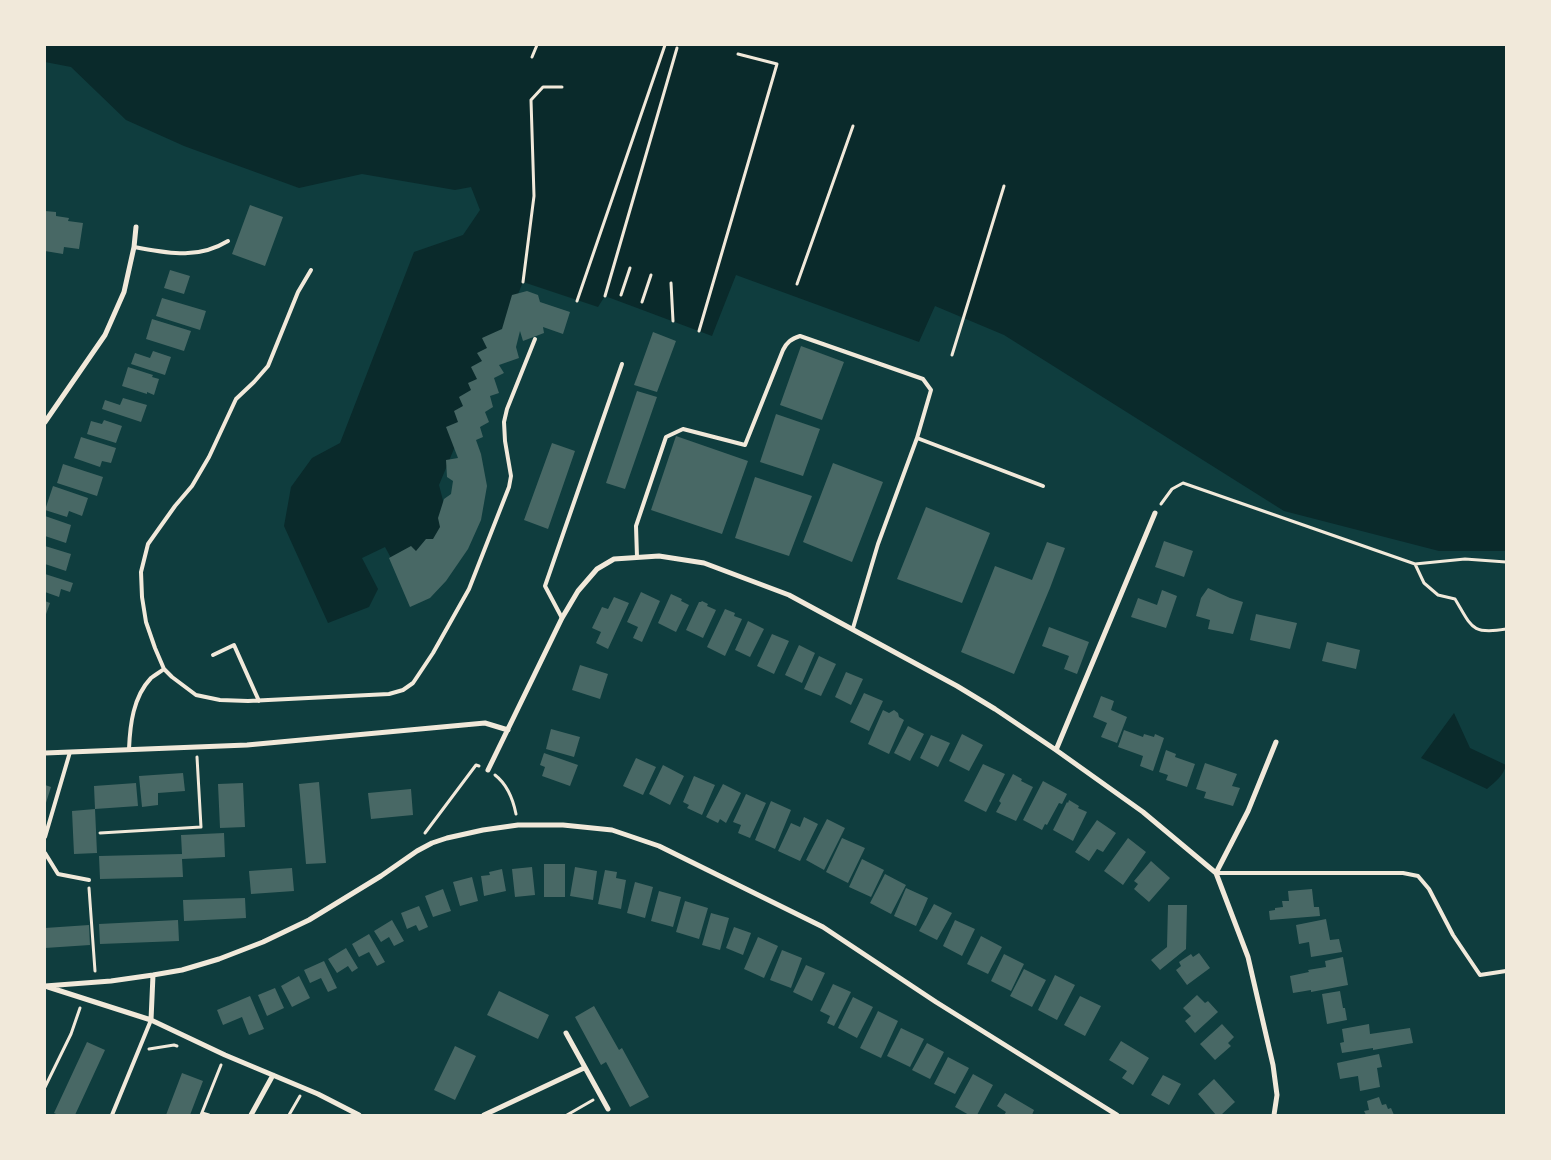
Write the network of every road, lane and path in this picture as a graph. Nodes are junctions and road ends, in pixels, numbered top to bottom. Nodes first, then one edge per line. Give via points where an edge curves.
1 (537, 45) edge
2 (665, 45) edge
3 (678, 48) dead end
4 (738, 54) dead end
5 (532, 57) dead end
6 (562, 87) dead end
7 (853, 126) dead end
8 (1004, 186) dead end
9 (136, 227) dead end
10 (228, 240) dead end
11 (134, 247) junction
12 (630, 268) dead end
13 (312, 270) dead end
14 (651, 275) dead end
15 (523, 282) dead end
16 (671, 283) dead end
17 (797, 284) dead end
18 (621, 295) dead end
19 (605, 296) dead end
20 (577, 302) dead end
21 (642, 302) dead end
22 (673, 321) dead end
23 (699, 331) dead end
24 (536, 339) dead end
25 (952, 355) dead end
26 (622, 364) dead end
27 (45, 422) edge
28 (917, 438) junction
29 (1043, 486) dead end
30 (1155, 513) joint
31 (637, 557) junction
32 (1506, 562) edge
33 (1415, 564) junction
34 (562, 618) junction
35 (853, 628) junction
36 (1506, 629) edge
37 (213, 655) dead end
38 (164, 669) junction
39 (259, 701) junction
40 (508, 730) junction
41 (1276, 742) dead end
42 (196, 747) junction
43 (129, 749) junction
44 (1056, 750) junction
45 (70, 752) junction
46 (45, 753) edge
47 (488, 770) junction
48 (518, 825) junction
49 (100, 833) dead end
50 (45, 837) edge
51 (419, 837) dead end
52 (45, 853) edge
53 (1216, 873) junction
54 (89, 880) joint
55 (1506, 970) edge
56 (153, 975) junction
57 (96, 982) junction
58 (45, 986) edge
59 (84, 998) junction
60 (151, 1020) junction
61 (566, 1033) dead end
62 (225, 1055) junction
63 (584, 1068) junction
64 (272, 1075) junction
65 (45, 1087) edge
66 (305, 1088) junction
67 (600, 1096) junction
68 (608, 1109) dead end
69 (201, 1114) edge
70 (112, 1115) edge
71 (210, 1115) edge
72 (251, 1115) edge
73 (289, 1115) edge
74 (359, 1115) edge
75 (484, 1115) edge
76 (567, 1115) edge
77 (1117, 1115) edge
78 (1274, 1115) edge

1 - 5 path
2 - 20 path
3 - 19 path
4 - 23 path via 777,64
6 - 15 path via 543,87 531,100 534,196
7 - 17 path
8 - 25 path
9 - 11 street
10 - 11 lane via 204,252 186,254
11 - 27 street via 124,292 105,335
12 - 18 path
13 - 38 lane via 298,292 268,366 236,399 192,486 148,544 141,572 142,597 146,622
14 - 21 path
16 - 22 path
24 - 39 lane via 504,422 511,476 509,487 469,589 413,682 403,690 389,694
26 - 34 lane via 545,586
28 - 29 lane
28 - 31 lane via 931,390 923,379 800,336 795,338 787,342 745,445 683,429 666,437 636,526
28 - 35 lane via 878,544
30 - 33 path via 1172,489 1183,483
30 - 44 street
31 - 34 street via 614,559 597,569 578,591
31 - 35 street via 659,556 704,563 789,595
32 - 33 path via 1466,559
33 - 36 path via 1424,583 1438,595 1455,599 1471,626 1480,631
34 - 40 street
35 - 44 street via 958,686
37 - 39 lane via 234,645
38 - 39 lane via 196,695 220,700
38 - 43 lane via 151,678 139,695
40 - 42 street via 485,723
40 - 47 street
41 - 53 street via 1248,811
42 - 43 street
42 - 49 path via 201,827
43 - 45 street
44 - 53 street via 1143,812
45 - 46 street
45 - 50 lane
47 - 48 path via 503,781 514,802
47 - 51 path via 476,765
48 - 56 street via 447,838 424,847 309,920 263,942 219,959
48 - 77 street via 612,830 659,846 823,927
52 - 54 lane via 58,874
53 - 55 lane via 1403,873 1418,876 1430,889 1453,935 1480,975
53 - 78 street via 1250,966 1273,1065 1277,1095
54 - 57 path
56 - 57 street
56 - 60 street
57 - 58 street
58 - 59 street
59 - 60 street
59 - 65 path via 71,1034
60 - 62 street
60 - 70 lane
61 - 63 street
62 - 64 street
62 - 69 path
63 - 67 street
63 - 75 street
64 - 66 street
64 - 72 street
66 - 73 path
66 - 74 street
67 - 68 street
67 - 76 path
69 - 71 path

